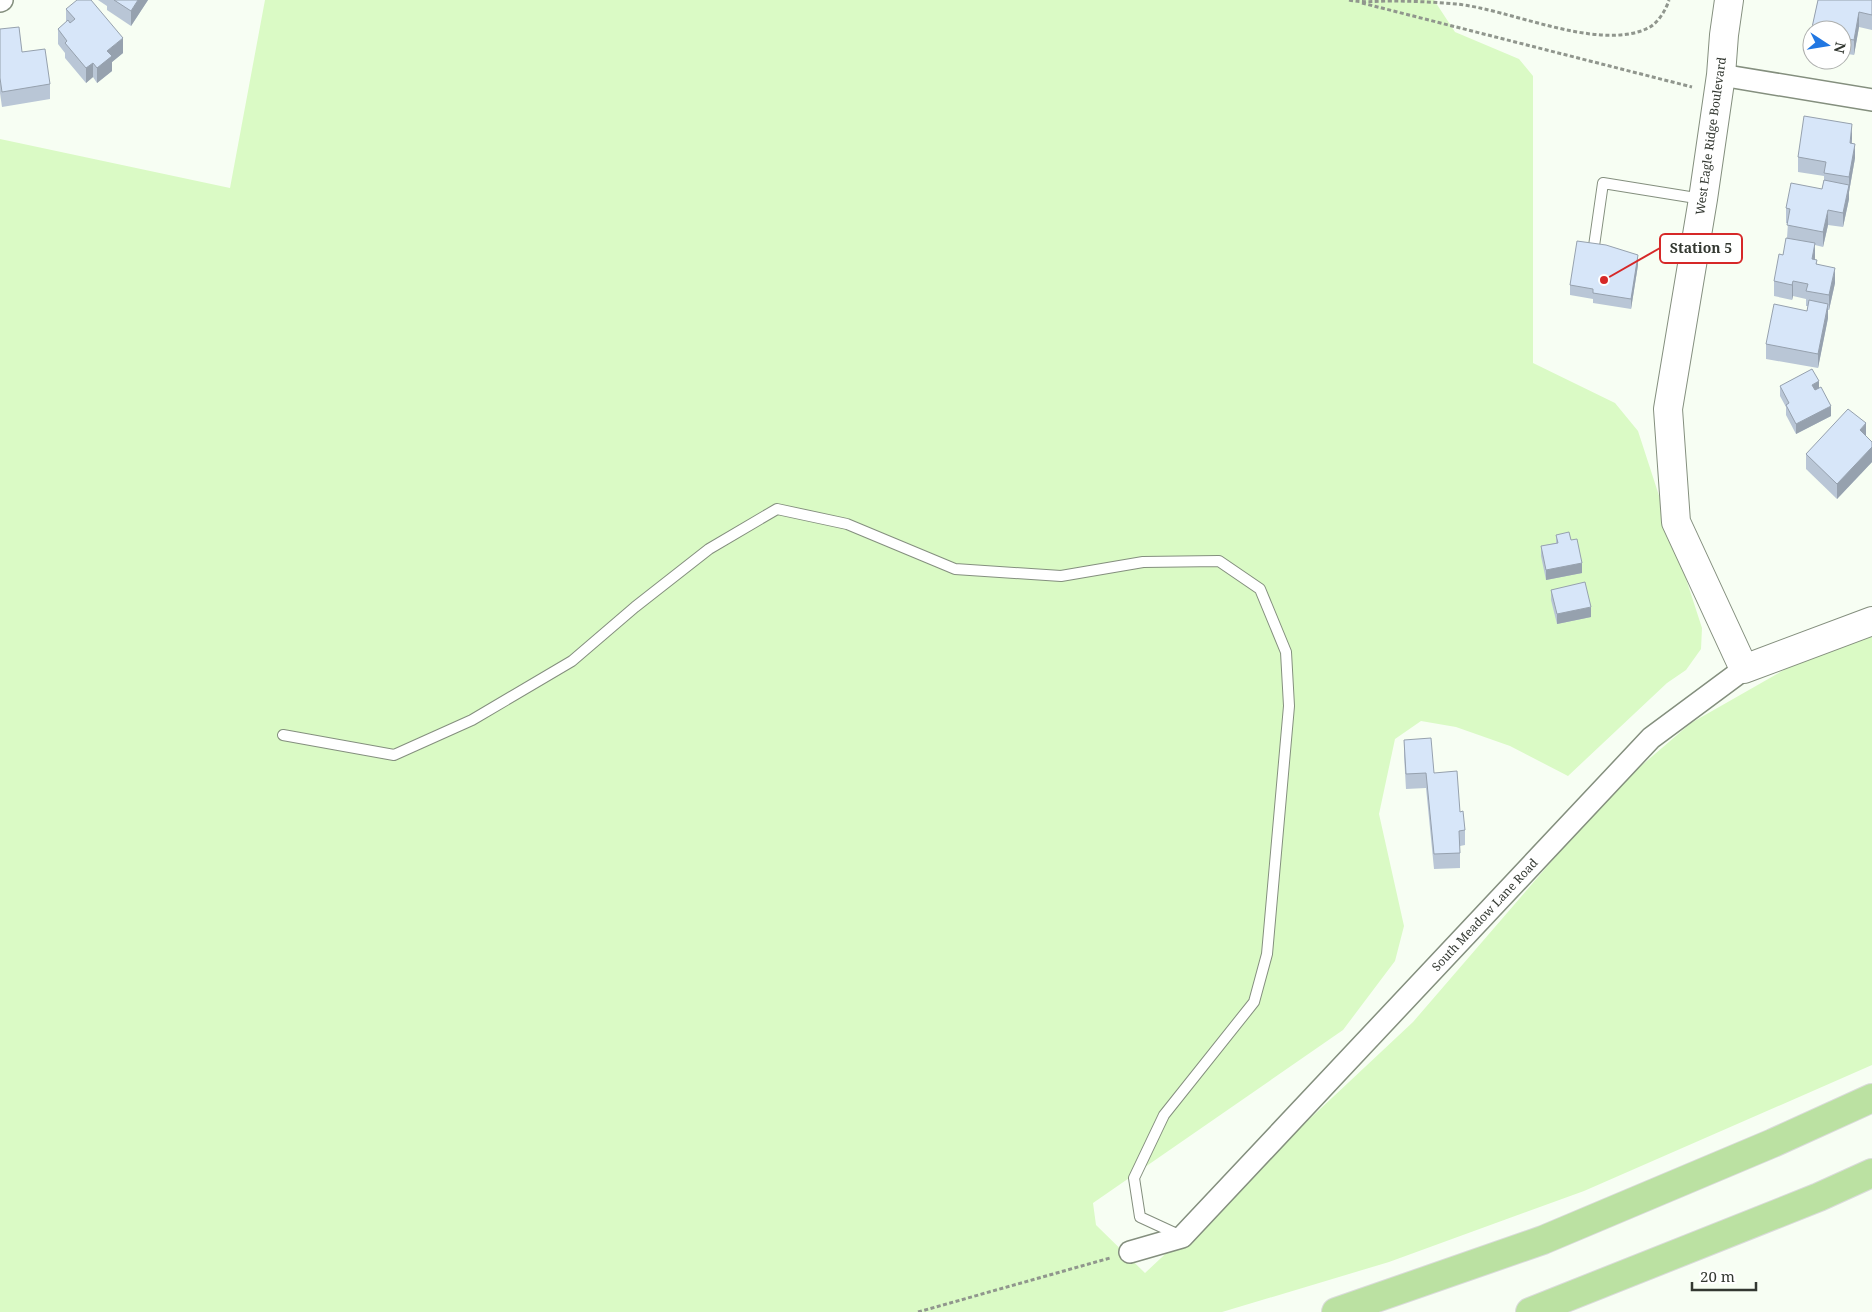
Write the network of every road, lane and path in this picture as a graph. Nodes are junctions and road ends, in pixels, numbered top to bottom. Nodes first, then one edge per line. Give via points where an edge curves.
1 (1349, 0) edge
2 (1669, 0) edge
3 (1710, 0) edge
4 (1729, 0) edge
5 (1362, 3) junction
6 (1724, 36) junction
7 (1721, 75) junction
8 (1692, 87) dead end
9 (1872, 100) edge
10 (1703, 199) junction
11 (1593, 253) edge
12 (1872, 621) edge
13 (1744, 668) junction
14 (282, 735) dead end
15 (1872, 1098) edge
16 (1872, 1172) edge
17 (1182, 1236) junction
18 (1130, 1252) joint
19 (918, 1312) edge
20 (1336, 1312) edge
21 (1530, 1312) edge

1 - 5 path
2 - 5 path via 1664,12 1648,29 1627,34 1593,35 1458,4
3 - 6 street, West Eagle Ridge Boulevard
4 - 6 street, West Eagle Ridge Boulevard
5 - 8 path
6 - 7 street, West Eagle Ridge Boulevard
7 - 9 street
7 - 10 street, West Eagle Ridge Boulevard
10 - 11 lane via 1603,183
10 - 13 street, West Eagle Ridge Boulevard via 1668,409 1676,522
12 - 13 street, South Meadow Lane Road
13 - 17 street, South Meadow Lane Road via 1651,738
14 - 17 lane via 394,755 455,728 572,661 709,549 777,509 847,524 955,569 1061,576 1143,562 1219,561 1260,589 1286,652 1289,706 1267,954 1254,1002 1164,1115 1134,1178 1140,1217
15 - 20 highway via 1543,1240
16 - 21 highway via 1819,1197
17 - 18 street, South Meadow Lane Road
18 - 19 path

